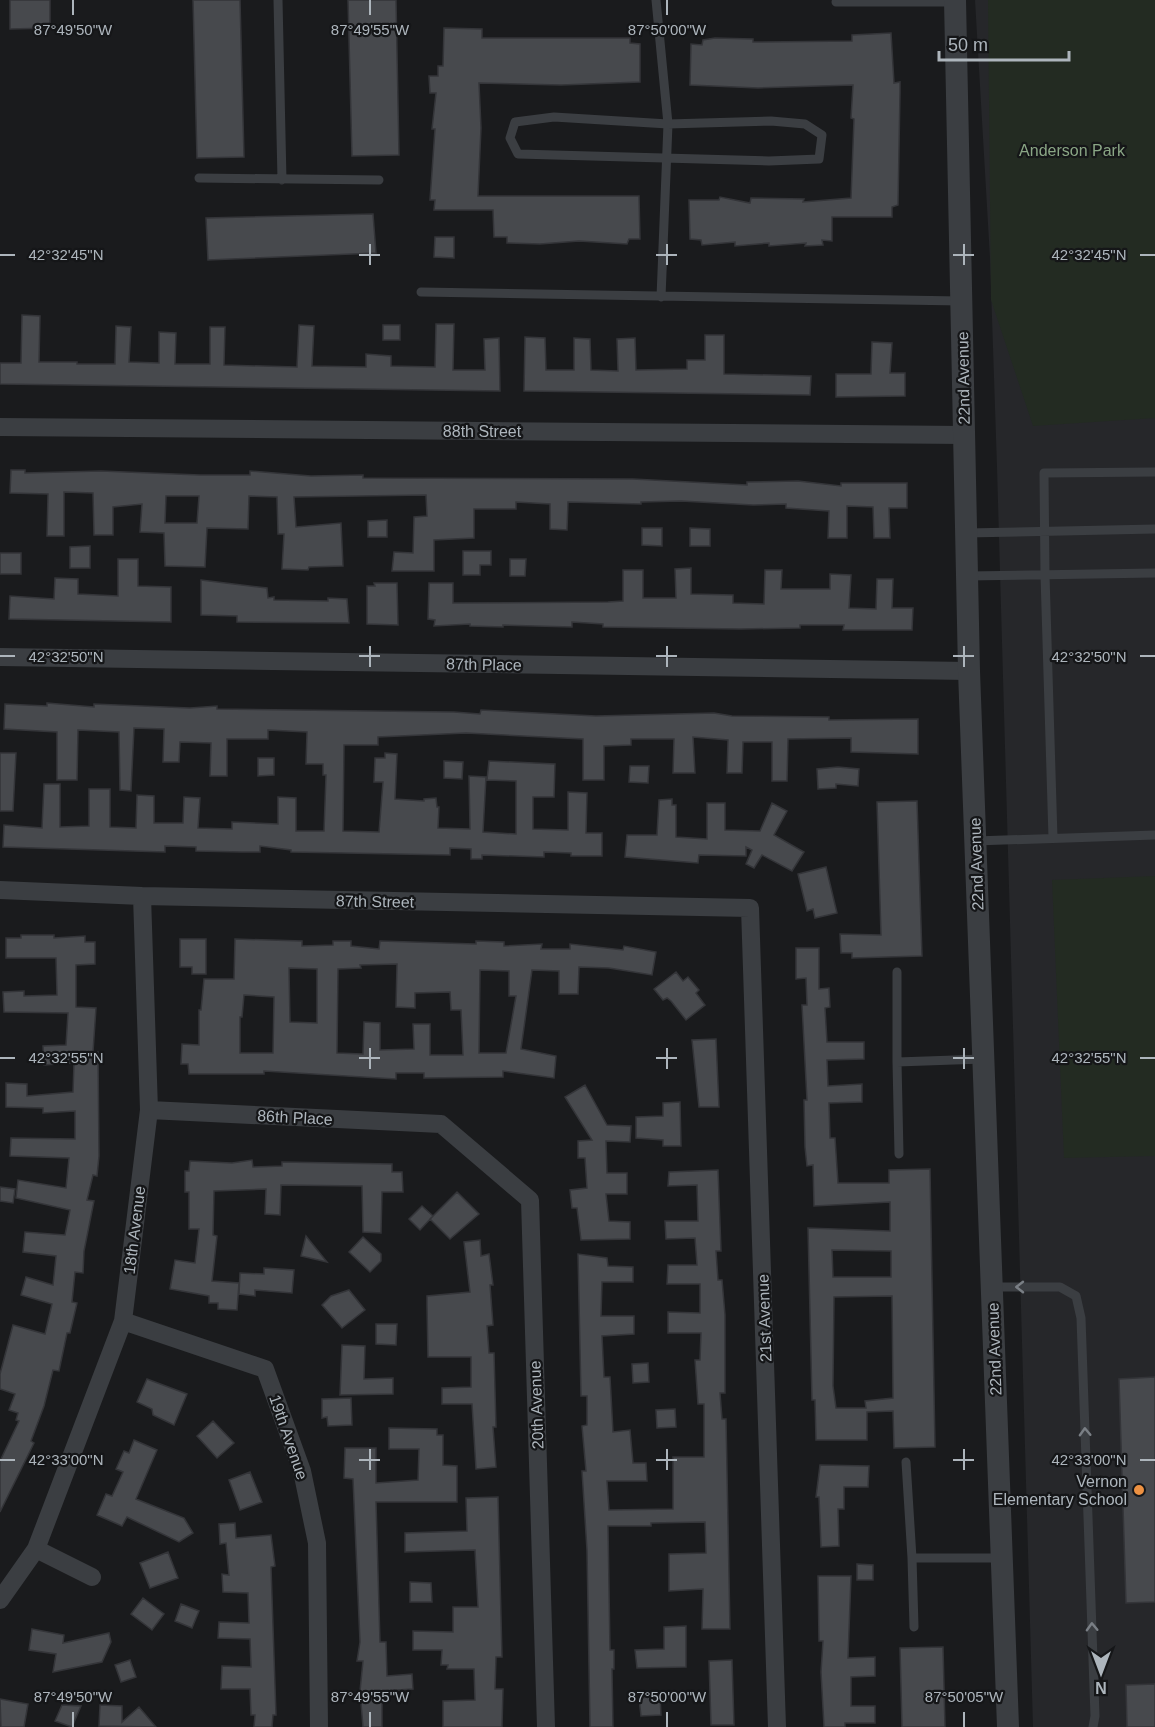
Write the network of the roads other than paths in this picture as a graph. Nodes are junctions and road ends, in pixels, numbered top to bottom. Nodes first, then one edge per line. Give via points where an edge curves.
1 (278, 0) edge
2 (656, 0) edge
3 (955, 1) edge
4 (836, 2) dead end
5 (668, 124) junction
6 (666, 157) junction
7 (199, 178) dead end
8 (282, 180) junction
9 (379, 180) dead end
10 (421, 292) dead end
11 (661, 297) junction
12 (961, 301) junction
13 (0, 427) edge
14 (964, 435) junction
15 (1155, 471) edge
16 (1155, 529) edge
17 (1044, 531) junction
18 (966, 533) junction
19 (1155, 573) edge
20 (1045, 575) junction
21 (967, 576) junction
22 (0, 657) edge
23 (969, 671) junction
24 (1155, 835) edge
25 (1053, 838) junction
26 (975, 841) junction
27 (0, 890) edge
28 (142, 896) junction
29 (750, 908) joint
30 (897, 972) dead end
31 (983, 1059) junction
32 (897, 1062) junction
33 (149, 1110) junction
34 (441, 1124) joint
35 (899, 1154) dead end
36 (992, 1287) junction
37 (123, 1321) junction
38 (906, 1462) dead end
39 (36, 1549) junction
40 (912, 1558) junction
41 (1001, 1558) junction
42 (92, 1577) dead end
43 (0, 1600) edge
44 (915, 1627) dead end
45 (319, 1727) edge
46 (546, 1727) edge
47 (777, 1727) edge
48 (1008, 1727) edge
49 (1093, 1727) edge

1 - 8 lane
2 - 5 lane
3 - 4 lane
3 - 12 street, 22nd Avenue
5 - 6 lane
5 - 6 lane via 771,121 805,124 822,135 819,159
5 - 6 lane via 554,117 514,122 510,138 518,154
6 - 11 lane
7 - 8 lane
8 - 9 lane
10 - 11 lane
11 - 12 lane
12 - 14 street, 22nd Avenue
13 - 14 street, 88th Street
14 - 18 street, 22nd Avenue
15 - 17 lane via 1044,473
16 - 17 lane
17 - 18 lane
17 - 20 lane
18 - 21 street, 22nd Avenue
19 - 20 lane
20 - 21 lane
20 - 25 lane
21 - 23 street, 22nd Avenue
22 - 23 street, 87th Place
23 - 26 street, 22nd Avenue
24 - 25 lane
25 - 26 lane
26 - 31 street, 22nd Avenue
27 - 28 street, 87th Street
28 - 29 street, 87th Street
28 - 33 street, 18th Avenue
29 - 47 street, 21st Avenue
30 - 32 lane
31 - 32 lane
31 - 36 street, 22nd Avenue
32 - 35 lane
33 - 34 street, 86th Place
33 - 37 street, 18th Avenue
34 - 46 street, 20th Avenue via 530,1200
36 - 41 street, 22nd Avenue
49 -> 36 lane via 1081,1318 1076,1296 1060,1287
37 - 39 street, 18th Avenue
37 - 45 street, 19th Avenue via 265,1369 302,1471 316,1544
38 - 40 lane
39 - 42 street
39 - 43 street, 18th Avenue
40 - 41 lane
40 - 44 lane
41 - 48 street, 22nd Avenue

